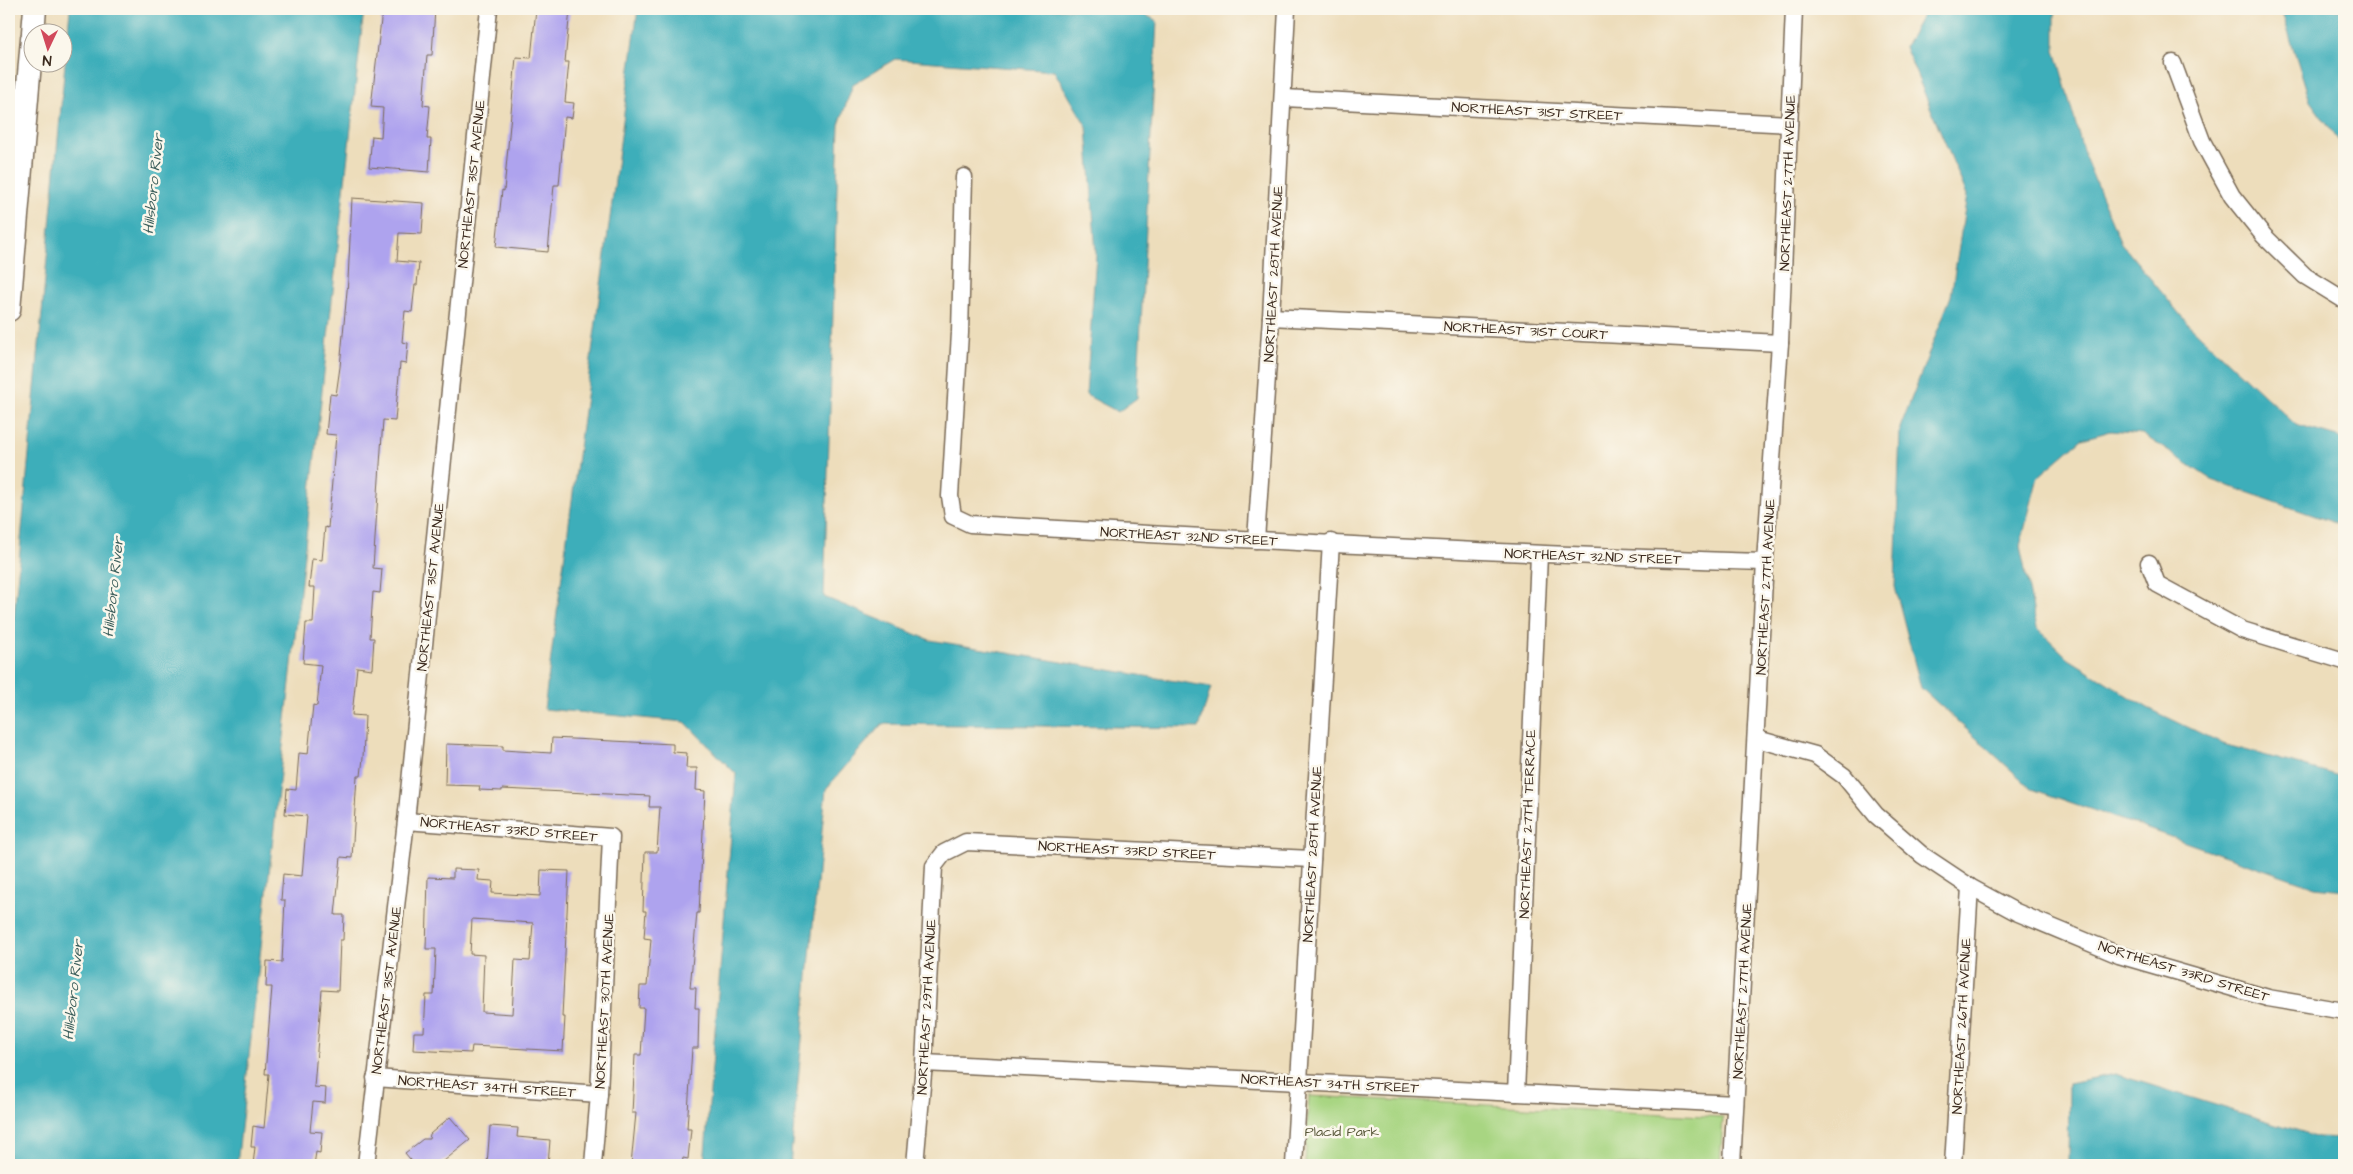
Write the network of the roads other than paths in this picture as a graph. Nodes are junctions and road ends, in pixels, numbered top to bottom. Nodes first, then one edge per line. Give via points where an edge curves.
1 (35, 9) edge
2 (489, 9) edge
3 (1287, 9) edge
4 (1794, 9) edge
5 (34, 22) edge
6 (2173, 63) dead end
7 (29, 72) edge
8 (1284, 98) junction
9 (1789, 124) junction
10 (964, 177) dead end
11 (2344, 300) edge
12 (9, 310) edge
13 (1271, 317) junction
14 (1780, 343) junction
15 (1256, 540) junction
16 (1331, 542) junction
17 (1539, 555) junction
18 (1765, 562) junction
19 (2149, 563) dead end
20 (2344, 661) edge
21 (1757, 739) junction
22 (406, 821) junction
23 (611, 838) joint
24 (944, 853) joint
25 (1312, 859) junction
26 (1970, 888) junction
27 (2344, 1011) edge
28 (924, 1063) junction
29 (375, 1078) junction
30 (1300, 1082) junction
31 (1516, 1093) junction
32 (599, 1094) junction
33 (1735, 1104) junction
34 (366, 1165) edge
35 (593, 1165) edge
36 (915, 1165) edge
37 (1294, 1165) edge
38 (1732, 1165) edge
39 (1953, 1165) edge

1 - 5 main road
2 - 22 street, NORTHEAST 31ST AVENUE
3 - 8 street, NORTHEAST 28TH AVENUE
4 - 9 street, NORTHEAST 27TH AVENUE
6 - 11 street via 2202,141 2232,196 2264,236 2305,276
7 - 12 main road
8 - 9 street, NORTHEAST 31ST STREET
8 - 13 street, NORTHEAST 28TH AVENUE
9 - 14 street, NORTHEAST 27TH AVENUE
10 - 15 street, NORTHEAST 32ND STREET via 960,333 950,496 953,516 970,524
13 - 14 street, NORTHEAST 31ST COURT
13 - 15 street, NORTHEAST 28TH AVENUE
14 - 18 street, NORTHEAST 27TH AVENUE
15 - 16 street, NORTHEAST 32ND STREET
16 - 17 street, NORTHEAST 32ND STREET
16 - 25 street, NORTHEAST 28TH AVENUE
17 - 18 street, NORTHEAST 32ND STREET
17 - 31 street, NORTHEAST 27TH TERRACE
18 - 21 street, NORTHEAST 27TH AVENUE
19 - 20 street via 2157,584 2242,630
21 - 26 street, NORTHEAST 33RD STREET via 1815,755 1844,776 1876,815 1922,855
21 - 33 street, NORTHEAST 27TH AVENUE
22 - 23 street, NORTHEAST 33RD STREET
22 - 29 street, NORTHEAST 31ST AVENUE
23 - 32 street, NORTHEAST 30TH AVENUE
24 - 25 street, NORTHEAST 33RD STREET via 966,842
24 - 28 street, NORTHEAST 29TH AVENUE via 934,866
25 - 30 street, NORTHEAST 28TH AVENUE
26 - 27 street, NORTHEAST 33RD STREET via 2016,912 2119,955 2268,998
26 - 39 street, NORTHEAST 26TH AVENUE
28 - 30 street, NORTHEAST 34TH STREET
28 - 36 street, NORTHEAST 29TH AVENUE
29 - 32 street, NORTHEAST 34TH STREET
29 - 34 street, NORTHEAST 31ST AVENUE
30 - 31 street, NORTHEAST 34TH STREET
30 - 37 street, NORTHEAST 28TH AVENUE
31 - 33 street, NORTHEAST 34TH STREET
32 - 35 street, NORTHEAST 30TH AVENUE
33 - 38 street, NORTHEAST 27TH AVENUE

